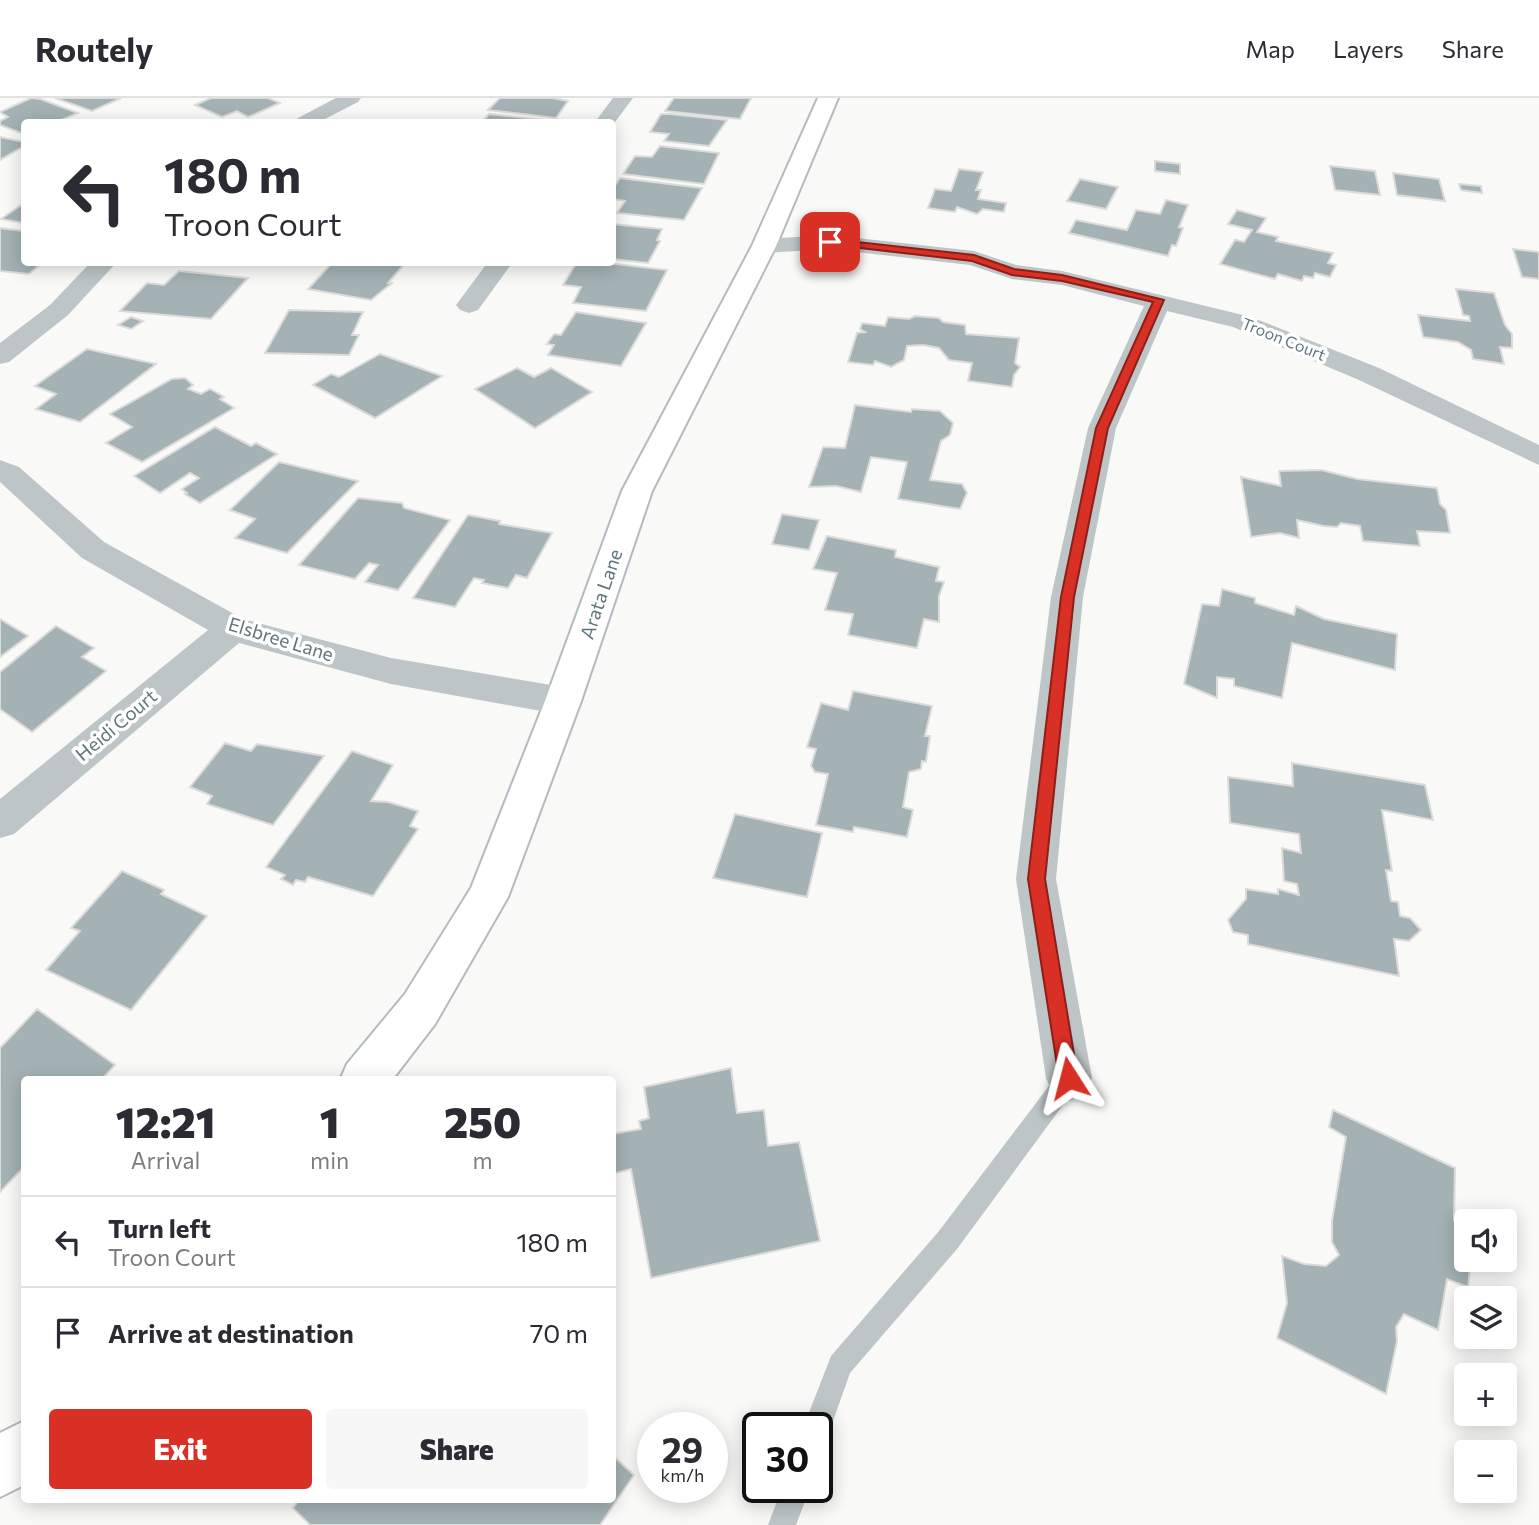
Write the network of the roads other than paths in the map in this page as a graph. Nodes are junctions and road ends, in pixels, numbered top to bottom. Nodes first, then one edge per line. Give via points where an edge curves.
1 (351, 98) edge
2 (623, 98) edge
3 (828, 98) edge
4 (311, 119) edge
5 (607, 119) edge
6 (764, 246) junction
7 (101, 266) edge
8 (498, 266) edge
9 (1159, 300) junction
10 (469, 305) dead end
11 (0, 356) edge
12 (1539, 456) edge
13 (0, 470) edge
14 (233, 629) junction
15 (564, 701) junction
16 (0, 822) edge
17 (365, 1076) edge
18 (1069, 1078) joint
19 (823, 1412) edge
20 (21, 1452) edge
21 (0, 1469) edge
22 (790, 1503) edge
23 (782, 1525) edge

1 - 4 street
2 - 5 street
3 - 6 street, Arata Lane
6 - 9 street, Troon Court via 823,263 973,278 1012,272
6 - 15 street, Arata Lane via 637,491
7 - 11 street via 59,310
8 - 10 street
9 - 12 street, Troon Court via 1242,322 1307,348
9 - 18 street via 1102,428 1066,610 1036,879
13 - 14 street, Elsbree Lane via 93,550
14 - 15 street, Elsbree Lane via 391,671
14 - 16 street, Heidi Court
15 - 17 street, Arata Lane via 488,897 420,1009
18 - 19 lane via 948,1240 840,1365
20 - 21 street
22 - 23 lane

